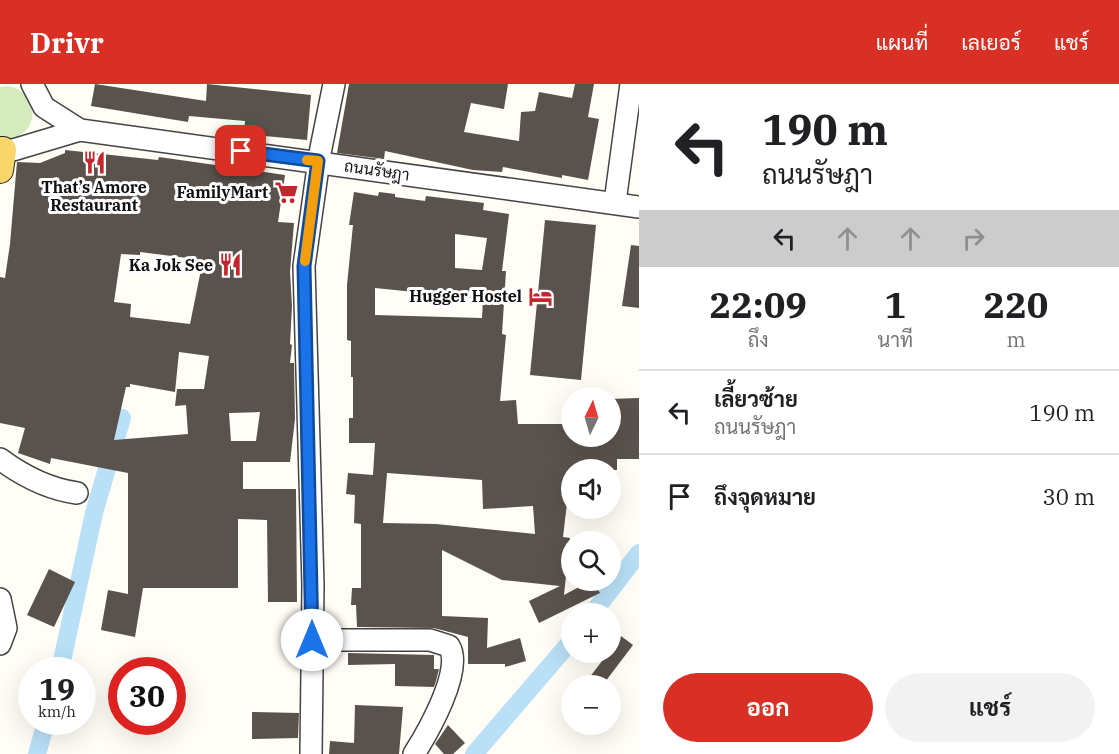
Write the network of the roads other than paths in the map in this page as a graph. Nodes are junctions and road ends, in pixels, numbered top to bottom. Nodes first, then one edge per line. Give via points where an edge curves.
1 (32, 84) edge
2 (334, 84) edge
3 (631, 84) edge
4 (80, 130) junction
5 (1, 157) edge
6 (318, 161) junction
7 (615, 202) junction
8 (639, 207) edge
9 (0, 459) edge
10 (77, 492) dead end
11 (0, 599) edge
12 (312, 640) junction
13 (0, 644) edge
14 (311, 754) edge
15 (414, 754) edge

1 - 4 street via 44,107
2 - 6 street
3 - 7 street
4 - 5 street
4 - 6 street, ถนนรัษฎา
6 - 7 street, ถนนรัษฎา
6 - 12 street via 304,266
7 - 8 street, ถนนรัษฎา
9 - 10 street via 29,478
11 - 13 street via 6,628
12 - 14 street
12 - 15 street via 430,640 449,646 454,653 449,680 427,734

